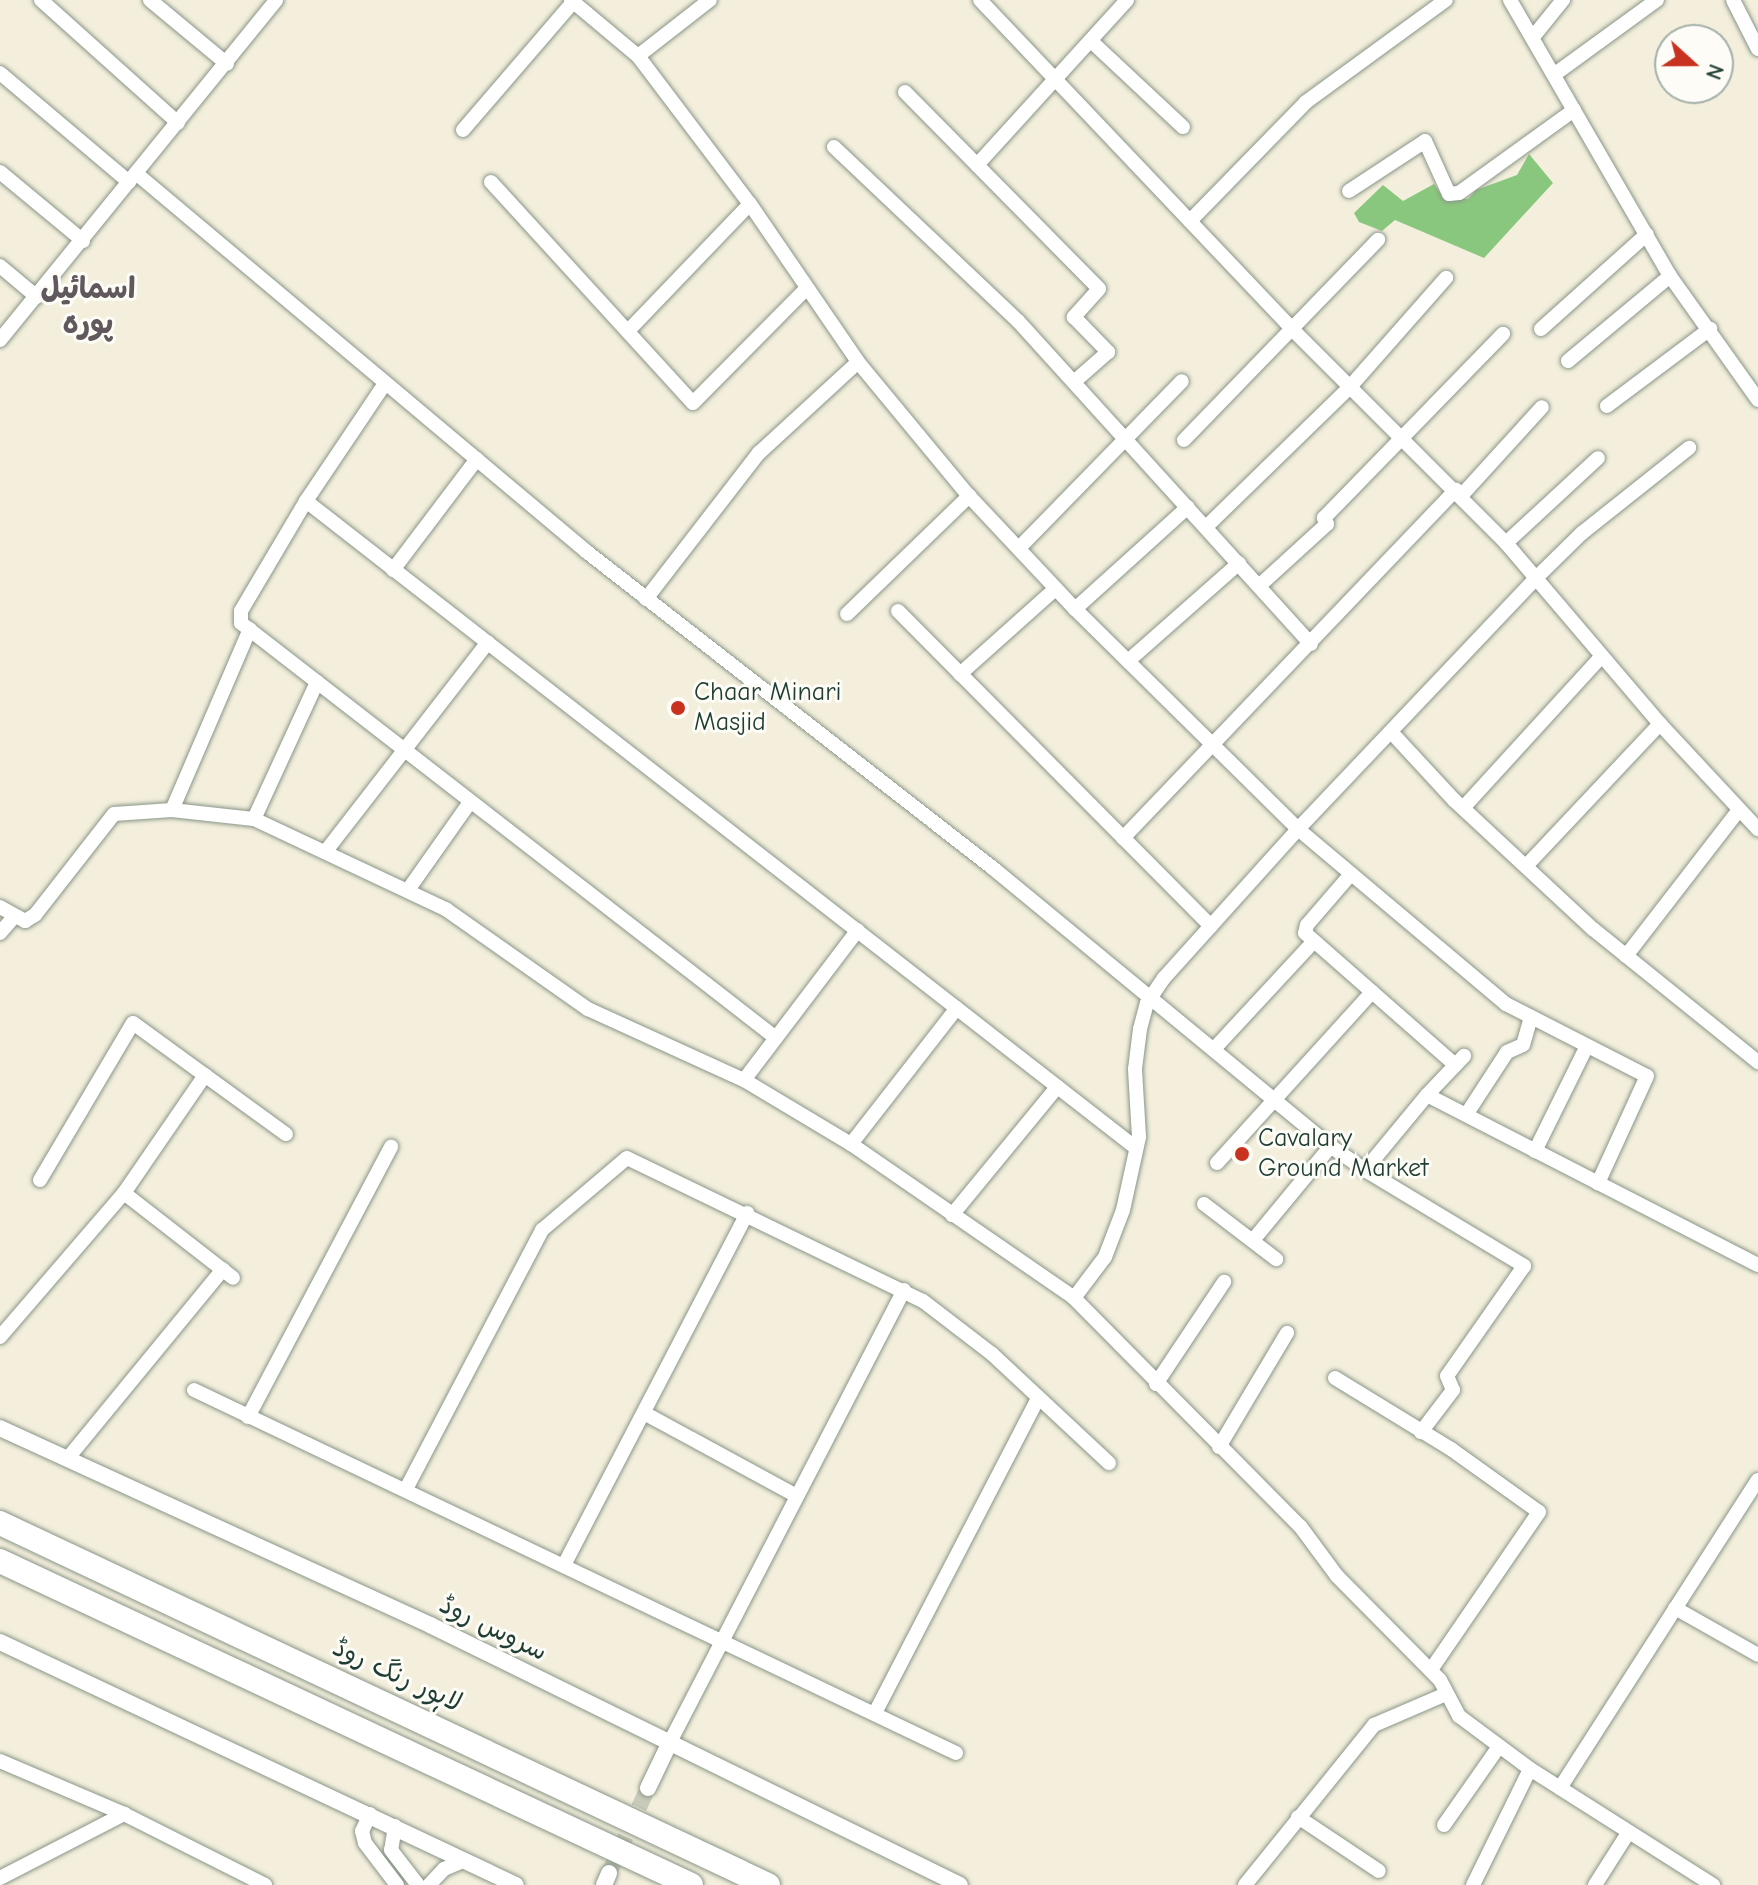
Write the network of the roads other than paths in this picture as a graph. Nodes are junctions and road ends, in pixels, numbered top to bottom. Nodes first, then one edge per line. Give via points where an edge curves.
1 (41, 0) edge
2 (150, 0) edge
3 (710, 0) edge
4 (980, 0) edge
5 (1127, 0) edge
6 (1446, 0) edge
7 (1510, 0) edge
8 (1563, 0) edge
9 (1657, 0) edge
10 (1733, 0) edge
11 (572, 1) edge
12 (271, 2) edge
13 (1533, 37) junction
14 (1091, 41) junction
15 (1758, 49) edge
16 (638, 56) junction
17 (227, 64) junction
18 (0, 73) edge
19 (1555, 74) junction
20 (1058, 79) junction
21 (905, 92) dead end
22 (1574, 110) junction
23 (178, 123) junction
24 (1183, 127) dead end
25 (463, 130) dead end
26 (834, 147) dead end
27 (977, 165) junction
28 (0, 172) edge
29 (133, 178) junction
30 (491, 182) dead end
31 (1349, 191) dead end
32 (750, 204) junction
33 (1190, 221) junction
34 (1647, 234) junction
35 (1378, 240) dead end
36 (83, 241) junction
37 (0, 266) edge
38 (1670, 276) junction
39 (1446, 278) dead end
40 (806, 289) junction
41 (37, 297) junction
42 (1541, 329) dead end
43 (1710, 329) junction
44 (1293, 330) junction
45 (628, 331) junction
46 (1503, 334) dead end
47 (0, 340) edge
48 (1568, 361) dead end
49 (858, 362) junction
50 (1182, 381) dead end
51 (1074, 382) junction
52 (384, 385) junction
53 (1349, 388) junction
54 (1758, 400) edge
55 (1607, 406) dead end
56 (1542, 407) dead end
57 (1125, 438) junction
58 (1184, 440) dead end
59 (1404, 442) junction
60 (1689, 448) dead end
61 (1598, 458) dead end
62 (477, 459) junction
63 (1458, 493) junction
64 (969, 496) junction
65 (306, 501) junction
66 (1188, 507) junction
67 (1206, 527) junction
68 (1506, 543) junction
69 (1019, 548) junction
70 (1239, 563) junction
71 (393, 570) junction
72 (1535, 579) junction
73 (1259, 586) junction
74 (1055, 589) junction
75 (646, 599) junction
76 (1075, 609) junction
77 (898, 611) dead end
78 (847, 614) dead end
79 (250, 629) junction
80 (488, 642) junction
81 (1311, 644) junction
82 (1601, 657) junction
83 (1128, 661) junction
84 (960, 674) junction
85 (317, 682) junction
86 (1660, 724) junction
87 (1391, 732) junction
88 (1213, 745) junction
89 (401, 748) junction
90 (470, 802) junction
91 (1463, 808) junction
92 (172, 810) junction
93 (1738, 811) junction
94 (254, 819) junction
95 (1298, 829) junction
96 (1758, 829) edge
97 (1123, 838) junction
98 (326, 851) junction
99 (1527, 865) junction
100 (1351, 874) junction
101 (408, 890) junction
102 (0, 907) edge
103 (14, 917) junction
104 (1211, 926) junction
105 (858, 930) junction
106 (0, 933) edge
107 (1314, 941) junction
108 (1626, 956) junction
109 (1372, 992) junction
110 (1152, 996) junction
111 (957, 1008) junction
112 (1531, 1017) junction
113 (776, 1038) junction
114 (1587, 1046) junction
115 (1214, 1049) junction
116 (1758, 1062) edge
117 (205, 1075) junction
118 (744, 1080) junction
119 (1057, 1087) junction
120 (1427, 1095) junction
121 (1272, 1097) junction
122 (1466, 1115) junction
123 (286, 1134) dead end
124 (851, 1144) junction
125 (1331, 1146) junction
126 (391, 1147) dead end
127 (1136, 1148) junction
128 (1535, 1151) junction
129 (1217, 1163) dead end
130 (1365, 1170) junction
131 (40, 1180) dead end
132 (1598, 1183) junction
133 (124, 1193) junction
134 (1204, 1204) dead end
135 (747, 1213) junction
136 (952, 1215) junction
137 (1254, 1239) junction
138 (1276, 1259) dead end
139 (1758, 1265) edge
140 (1224, 1282) dead end
141 (904, 1290) junction
142 (1074, 1298) junction
143 (1287, 1333) dead end
144 (0, 1337) edge
145 (1335, 1378) dead end
146 (1156, 1384) junction
147 (194, 1390) dead end
148 (1038, 1398) junction
149 (644, 1413) junction
150 (248, 1417) junction
151 (0, 1428) edge
152 (1421, 1432) junction
153 (1219, 1447) junction
154 (68, 1458) junction
155 (1109, 1463) dead end
156 (1758, 1480) edge
157 (406, 1489) junction
158 (795, 1495) junction
159 (0, 1523) edge
160 (0, 1561) edge
161 (564, 1565) junction
162 (1675, 1608) junction
163 (719, 1639) junction
164 (0, 1642) edge
165 (1758, 1655) edge
166 (1431, 1670) junction
167 (1446, 1694) junction
168 (876, 1711) junction
169 (670, 1742) junction
170 (1498, 1748) junction
171 (956, 1753) dead end
172 (0, 1761) edge
173 (1530, 1769) junction
174 (648, 1788) tunnel mouth
175 (1560, 1788) junction
176 (124, 1814) junction
177 (370, 1814) junction
178 (1298, 1817) junction
179 (1444, 1825) dead end
180 (395, 1826) junction
181 (1628, 1833) junction
182 (463, 1861) junction
183 (1379, 1871) dead end
184 (0, 1878) edge
185 (1689, 1879) edge
186 (508, 1883) edge
187 (265, 1885) edge
188 (397, 1885) edge
189 (418, 1885) edge
190 (429, 1885) edge
191 (691, 1885) edge
192 (768, 1885) edge
193 (960, 1885) edge
194 (1245, 1885) edge
195 (1473, 1885) edge
196 (1595, 1885) edge
197 (1713, 1885) edge

1 - 23 street
2 - 17 street
3 - 16 street
4 - 20 street
5 - 14 street
6 - 33 street via 1306,102
7 - 13 street
8 - 13 street
9 - 19 street
10 - 15 street
11 - 16 street
11 - 25 street
12 - 17 street
13 - 19 street
14 - 20 street
14 - 24 street
16 - 32 street
17 - 23 street
18 - 29 street
19 - 22 street
20 - 27 street
20 - 33 street
21 - 27 street
22 - 31 street via 1459,193 1449,194 1425,141
22 - 34 street
23 - 29 street
26 - 51 street via 1018,321
27 - 51 street via 1099,289 1074,317 1108,352
28 - 36 street
29 - 36 street
29 - 52 street
30 - 45 street
32 - 40 street
32 - 45 street
33 - 44 street
34 - 38 street
34 - 42 street
35 - 44 street
36 - 41 street
37 - 41 street
38 - 43 street
38 - 48 street
39 - 53 street
40 - 45 street via 693,403
40 - 49 street
41 - 47 street
43 - 54 street
43 - 55 street
44 - 53 street
44 - 58 street
46 - 59 street
49 - 64 street
49 - 75 street via 759,453
50 - 57 street
51 - 57 street
52 - 62 street
52 - 65 street
53 - 59 street
53 - 67 street
56 - 63 street
57 - 66 street
57 - 69 street
59 - 63 street
59 - 73 street
60 - 72 street via 1582,533
61 - 68 street
62 - 71 street
62 - 75 street
63 - 68 street
63 - 81 street
64 - 69 street
64 - 78 street
65 - 71 street
65 - 79 street via 241,611 241,623
66 - 67 street
66 - 76 street
67 - 70 street
68 - 72 street
69 - 74 street
70 - 73 street
70 - 83 street
71 - 80 street
72 - 82 street
72 - 87 street
73 - 81 street
74 - 76 street
74 - 84 street
75 - 110 street
76 - 83 street
77 - 84 street
79 - 85 street
79 - 92 street
80 - 89 street
80 - 105 street
81 - 88 street
82 - 86 street
82 - 91 street
83 - 88 street
84 - 97 street
85 - 89 street
85 - 94 street
86 - 93 street
86 - 99 street
87 - 91 street
87 - 95 street
88 - 95 street
88 - 97 street
89 - 90 street
89 - 98 street
90 - 101 street
90 - 113 street
91 - 99 street
92 - 94 street
92 - 103 street via 114,814 35,915 25,921
93 - 96 street
93 - 108 street
94 - 98 street
95 - 100 street
95 - 104 street
97 - 104 street
98 - 101 street
99 - 108 street
100 - 107 street via 1304,929
100 - 112 street via 1506,1004
101 - 118 street via 447,910 588,1009
102 - 103 street
103 - 106 street
104 - 110 street
105 - 111 street
105 - 113 street
107 - 109 street
107 - 115 street
108 - 116 street
109 - 120 street via 1460,1061
109 - 121 street
110 - 115 street
110 - 127 street via 1140,1029 1135,1069 1140,1114
111 - 119 street
111 - 124 street
112 - 114 street
112 - 122 street via 1523,1045 1507,1052
113 - 118 street
114 - 128 street via 1553,1105
114 - 132 street via 1647,1076
115 - 121 street
117 - 123 street
117 - 131 street via 133,1023
117 - 133 street
118 - 124 street
119 - 127 street
119 - 136 street
120 - 122 street
120 - 130 street
121 - 125 street
121 - 129 street
122 - 128 street
124 - 136 street
125 - 130 street
125 - 137 street
126 - 150 street
127 - 142 street via 1123,1210 1105,1257
128 - 132 street
130 - 152 street via 1524,1266 1447,1376 1453,1390
132 - 139 street
133 - 144 street
133 - 154 street via 228,1274
134 - 137 street
135 - 141 street
135 - 149 street
135 - 157 street via 627,1158 542,1230
136 - 142 street
137 - 138 street
140 - 146 street
141 - 148 street via 992,1354
141 - 158 street
142 - 146 street
143 - 153 street
145 - 152 street
146 - 153 street
147 - 150 street
148 - 155 street
148 - 168 street
149 - 158 street
149 - 161 street
150 - 157 street
151 - 154 street, سروس روڈ
152 - 166 street via 1539,1512
153 - 166 street via 1300,1526 1337,1576
154 - 169 street, سروس روڈ
156 - 162 street
157 - 161 street
158 - 163 street
159 - 192 highway, لاہور رنگ روڈ
160 - 191 highway
161 - 163 street
162 - 165 street
162 - 175 street
163 - 168 street
163 - 169 street
164 - 177 street
166 - 167 street
167 - 170 street via 1459,1716
167 - 178 street via 1374,1725
168 - 171 street
169 - 174 street
169 - 193 street, سروس روڈ
170 - 173 street
170 - 179 street
172 - 176 street
173 - 175 street
173 - 195 street
175 - 181 street
176 - 184 street
176 - 187 street
177 - 180 street
177 - 188 street via 362,1831 365,1843
178 - 183 street
178 - 194 street
180 - 182 street
180 - 189 street via 391,1850
181 - 185 street
181 - 196 street
182 - 186 street
182 - 190 street via 444,1869
185 - 197 street

